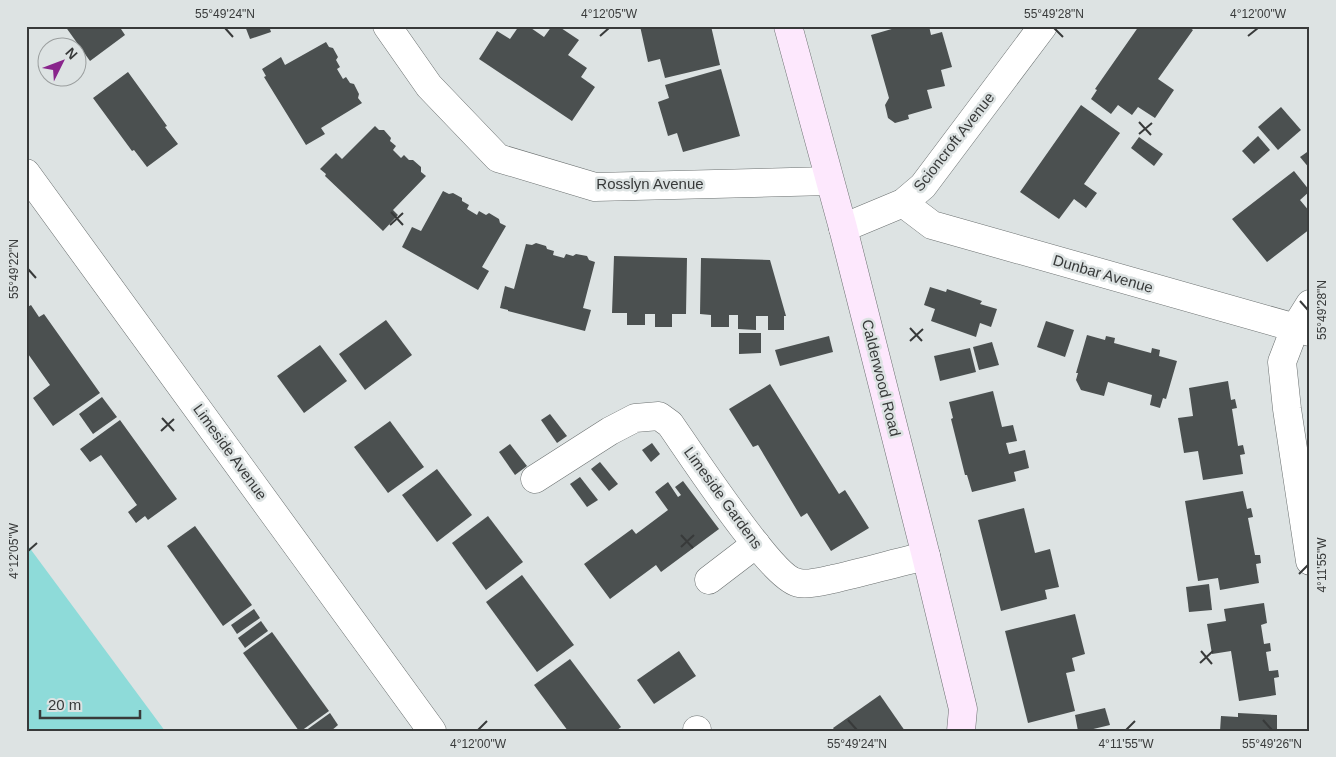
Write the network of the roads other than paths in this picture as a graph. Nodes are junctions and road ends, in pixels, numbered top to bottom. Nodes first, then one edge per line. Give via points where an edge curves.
1 (387, 26) edge
2 (788, 26) edge
3 (1043, 26) edge
4 (26, 173) edge
5 (829, 181) junction
6 (903, 203) junction
7 (843, 228) junction
8 (1310, 304) edge
9 (1302, 330) edge
10 (535, 479) dead end
11 (756, 544) junction
12 (926, 556) junction
13 (1310, 561) edge
14 (709, 580) dead end
15 (432, 731) edge
16 (960, 731) edge

1 - 5 street, Rosslyn Avenue via 429,86 498,158 596,187
2 - 5 street, Calderwood Road
3 - 6 street, Scioncroft Avenue via 923,186
4 - 15 street, Limeside Avenue
5 - 7 street, Calderwood Road
6 - 7 street, Scioncroft Avenue
6 - 9 street, Dunbar Avenue via 932,225
7 - 12 street, Calderwood Road
8 - 9 street
9 - 13 street via 1282,362
10 - 11 street, Limeside Gardens via 635,418 659,416 670,424
11 - 12 street, Limeside Gardens via 785,576 798,583 816,582
11 - 14 street
12 - 16 street, Calderwood Road via 963,709

